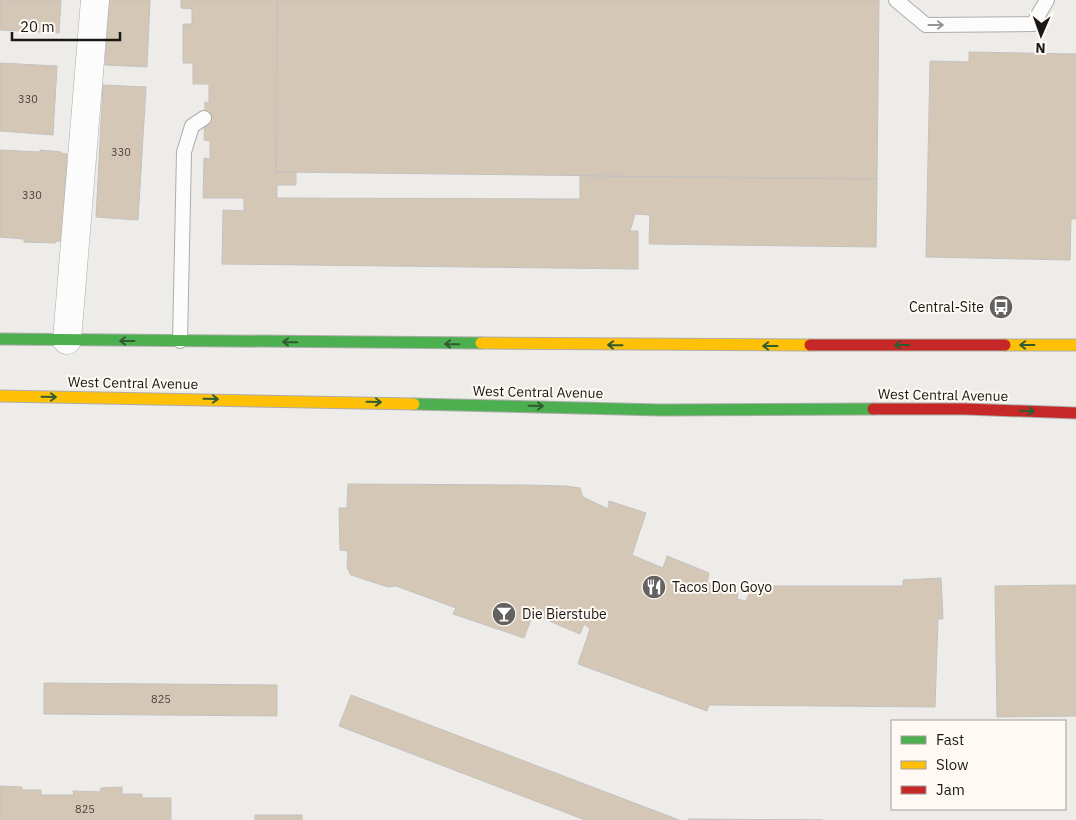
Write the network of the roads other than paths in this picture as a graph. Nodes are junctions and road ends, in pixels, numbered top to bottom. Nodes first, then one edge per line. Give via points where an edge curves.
1 (94, 0) edge
2 (896, 0) edge
3 (1047, 0) edge
4 (204, 118) dead end
5 (0, 339) edge
6 (67, 340) junction
7 (180, 341) junction
8 (1076, 345) edge
9 (0, 396) edge
10 (1076, 413) edge

1 - 6 street
2 -> 3 lane via 926,25 1033,24
4 - 7 lane via 192,126 184,152
5 - 6 main road
7 -> 6 main road
8 -> 7 main road via 663,346
9 -> 10 main road, West Central Avenue via 661,410

